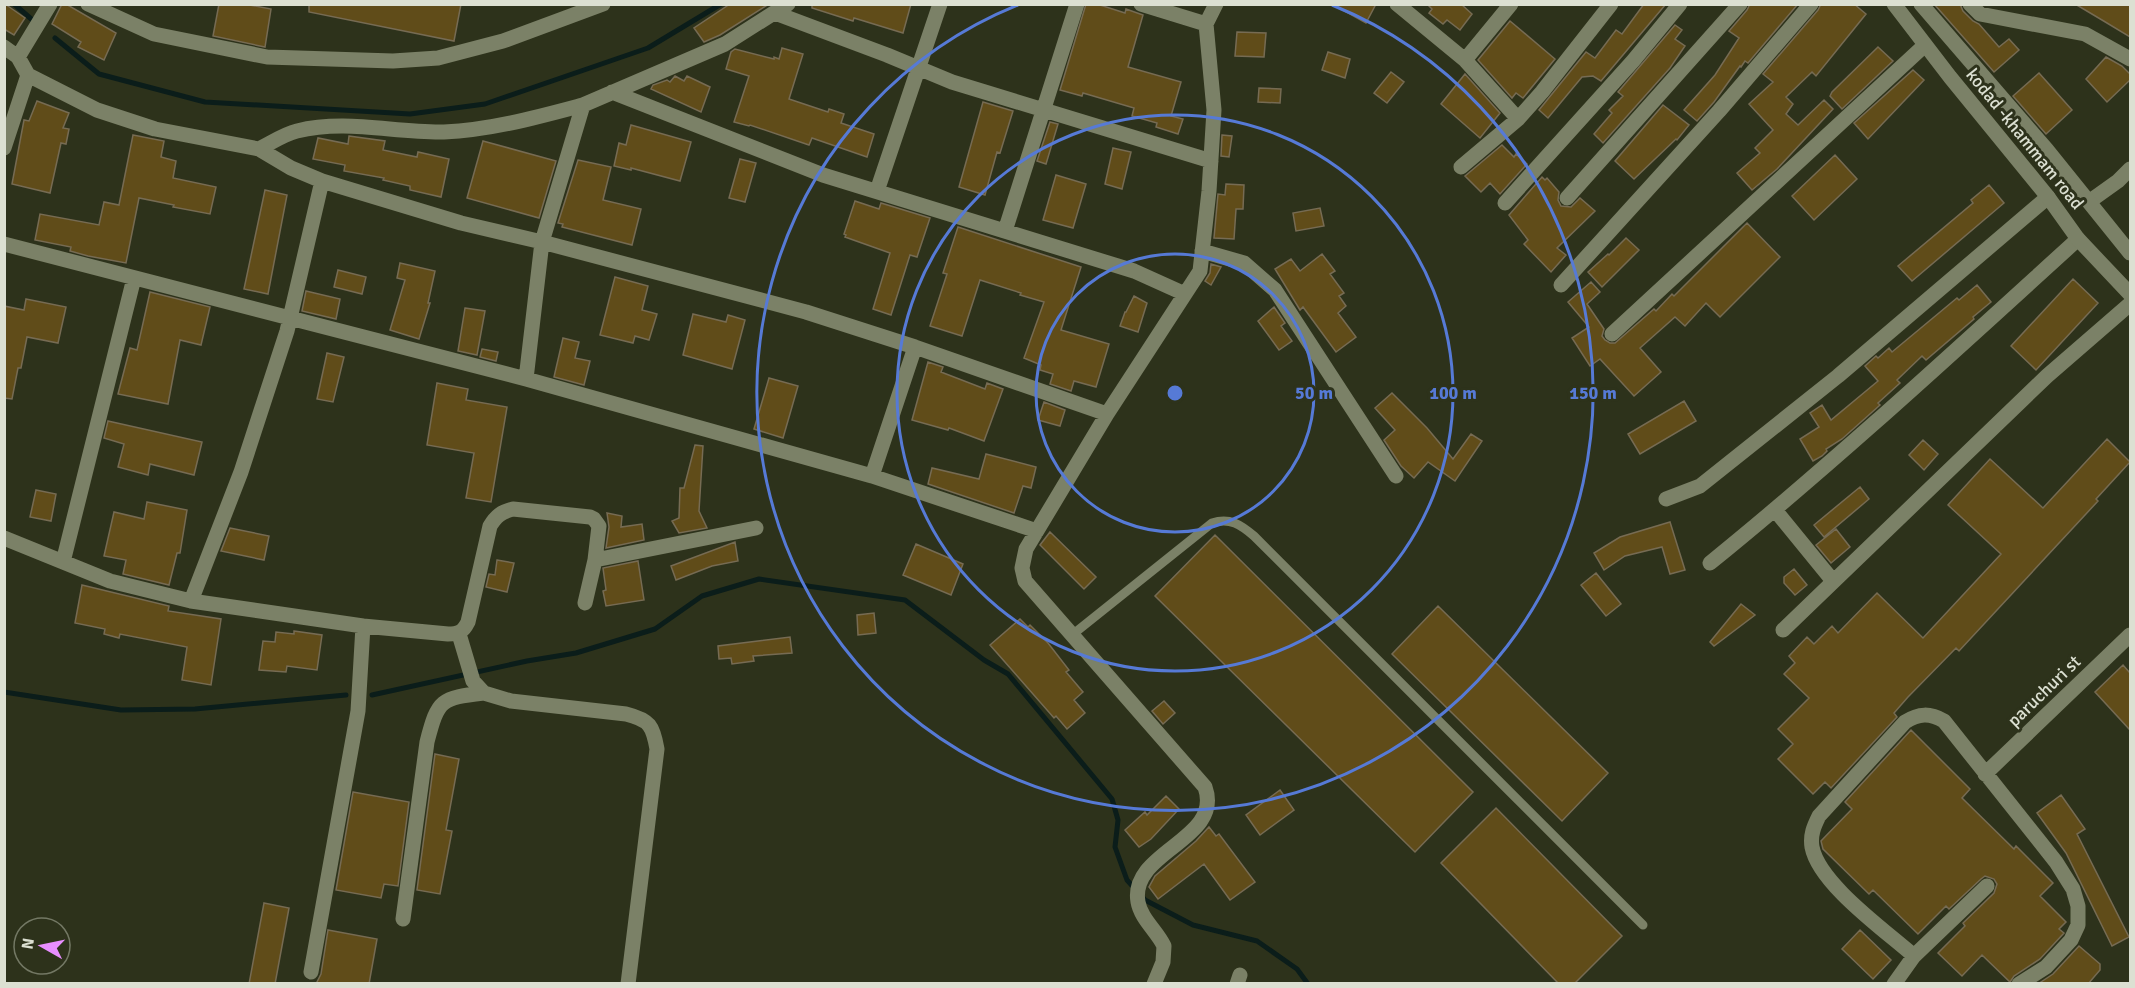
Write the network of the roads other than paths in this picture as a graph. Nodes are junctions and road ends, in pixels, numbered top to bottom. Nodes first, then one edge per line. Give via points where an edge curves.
1 (88, 4) edge
2 (603, 4) edge
3 (940, 4) edge
4 (1077, 4) edge
5 (1141, 4) edge
6 (1216, 4) edge
7 (1397, 4) edge
8 (1511, 4) edge
9 (1611, 4) edge
10 (1680, 4) edge
11 (1740, 4) edge
12 (1811, 4) edge
13 (1894, 4) edge
14 (1921, 4) edge
15 (1970, 4) edge
16 (2007, 4) edge
17 (47, 9) edge
18 (782, 9) edge
19 (1994, 17) junction
20 (1206, 24) junction
21 (1925, 45) junction
22 (4, 48) edge
23 (18, 57) junction
24 (2130, 59) edge
25 (1465, 60) junction
26 (918, 68) junction
27 (28, 75) junction
28 (612, 92) junction
29 (583, 105) junction
30 (1043, 110) junction
31 (1518, 119) junction
32 (4, 148) edge
33 (260, 149) junction
34 (1211, 161) junction
35 (1461, 167) dead end
36 (2130, 169) edge
37 (322, 181) junction
38 (877, 191) junction
39 (2048, 197) junction
40 (1567, 198) dead end
41 (2090, 201) junction
42 (1505, 203) dead end
43 (1005, 231) junction
44 (2078, 239) junction
45 (542, 242) junction
46 (4, 244) edge
47 (1202, 251) junction
48 (2130, 253) edge
49 (134, 278) junction
50 (1561, 285) dead end
51 (1185, 294) junction
52 (2130, 294) edge
53 (2130, 304) edge
54 (291, 319) junction
55 (1612, 334) dead end
56 (915, 347) junction
57 (526, 379) junction
58 (1107, 414) junction
59 (872, 476) junction
60 (1396, 476) dead end
61 (1666, 500) dead end
62 (1775, 510) junction
63 (756, 528) dead end
64 (1037, 531) junction
65 (4, 538) edge
66 (595, 560) junction
67 (63, 562) junction
68 (1710, 563) dead end
69 (1833, 581) junction
70 (191, 601) junction
71 (585, 603) dead end
72 (363, 626) junction
73 (1783, 630) dead end
74 (459, 634) junction
75 (1072, 635) junction
76 (2130, 636) edge
77 (484, 693) junction
78 (1985, 774) junction
79 (1987, 886) dead end
80 (403, 919) dead end
81 (1643, 926) dead end
82 (1914, 956) junction
83 (311, 972) dead end
84 (628, 984) edge
85 (1154, 984) edge
86 (1894, 984) edge
87 (2019, 984) edge

1 - 2 street via 154,34 267,57 393,61 438,58 503,41
3 - 26 street
4 - 30 street
5 - 20 street
6 - 20 street
7 - 25 street
8 - 25 street
9 - 31 street
10 - 42 street
11 - 40 street
12 - 50 street
13 - 21 street, kodad -khammam road
14 - 41 street, kodad -khammam road
15 - 19 street via 1980,14
16 - 19 street
17 - 23 street
18 - 26 street
18 - 28 street via 725,44
19 - 24 street via 2085,34
20 - 34 street via 1214,110
21 - 39 street, kodad -khammam road
21 - 55 street
22 - 23 street
23 - 27 street
25 - 31 street
26 - 30 street
26 - 38 street
27 - 32 street
27 - 33 street via 97,110 155,129
28 - 29 street
28 - 38 street via 823,175
29 - 33 street via 513,123 444,132 348,125 315,128 294,132
29 - 45 street
30 - 34 street
30 - 43 street
31 - 35 street
33 - 37 street
34 - 47 street
36 - 41 street
37 - 45 street via 461,223
37 - 54 street
38 - 43 street
39 - 44 street, kodad -khammam road
39 - 61 street via 1838,376 1700,486
41 - 48 street, kodad -khammam road
43 - 51 street via 1134,271
44 - 52 street, kodad -khammam road
44 - 62 street
45 - 56 street via 806,312
45 - 57 street
46 - 49 street
47 - 51 street via 1200,271
47 - 60 street via 1244,263 1275,290
49 - 54 street
49 - 67 street
51 - 58 street
53 - 69 street via 2047,376
54 - 57 street
54 - 70 street via 241,472
56 - 58 street
56 - 59 street
57 - 59 street
58 - 64 street
59 - 64 street
62 - 68 street
62 - 69 street
63 - 66 street
64 - 75 street via 1023,555 1025,581
65 - 67 street
66 - 71 street
66 - 74 street via 599,526 594,519 523,509 503,511 490,526 468,622
67 - 70 street via 110,581
69 - 73 street
70 - 72 street
72 - 74 street
72 - 83 street via 358,711
74 - 77 street via 473,681
75 - 81 lane via 1212,523 1220,520 1240,524
75 - 85 street via 1205,787 1209,797 1204,819 1147,870 1140,881 1137,900 1164,946 1163,962
76 - 78 street, paruchuri st
77 - 80 street via 444,701 432,723
77 - 84 street via 510,701 626,714 650,724 657,749
78 - 82 street via 1944,721 1925,714 1915,716 1905,722 1819,816 1811,832 1818,865 1837,889
78 - 87 street via 2056,862 2073,889 2078,906 2078,925 2071,940 2046,967
79 - 82 street
82 - 86 street

